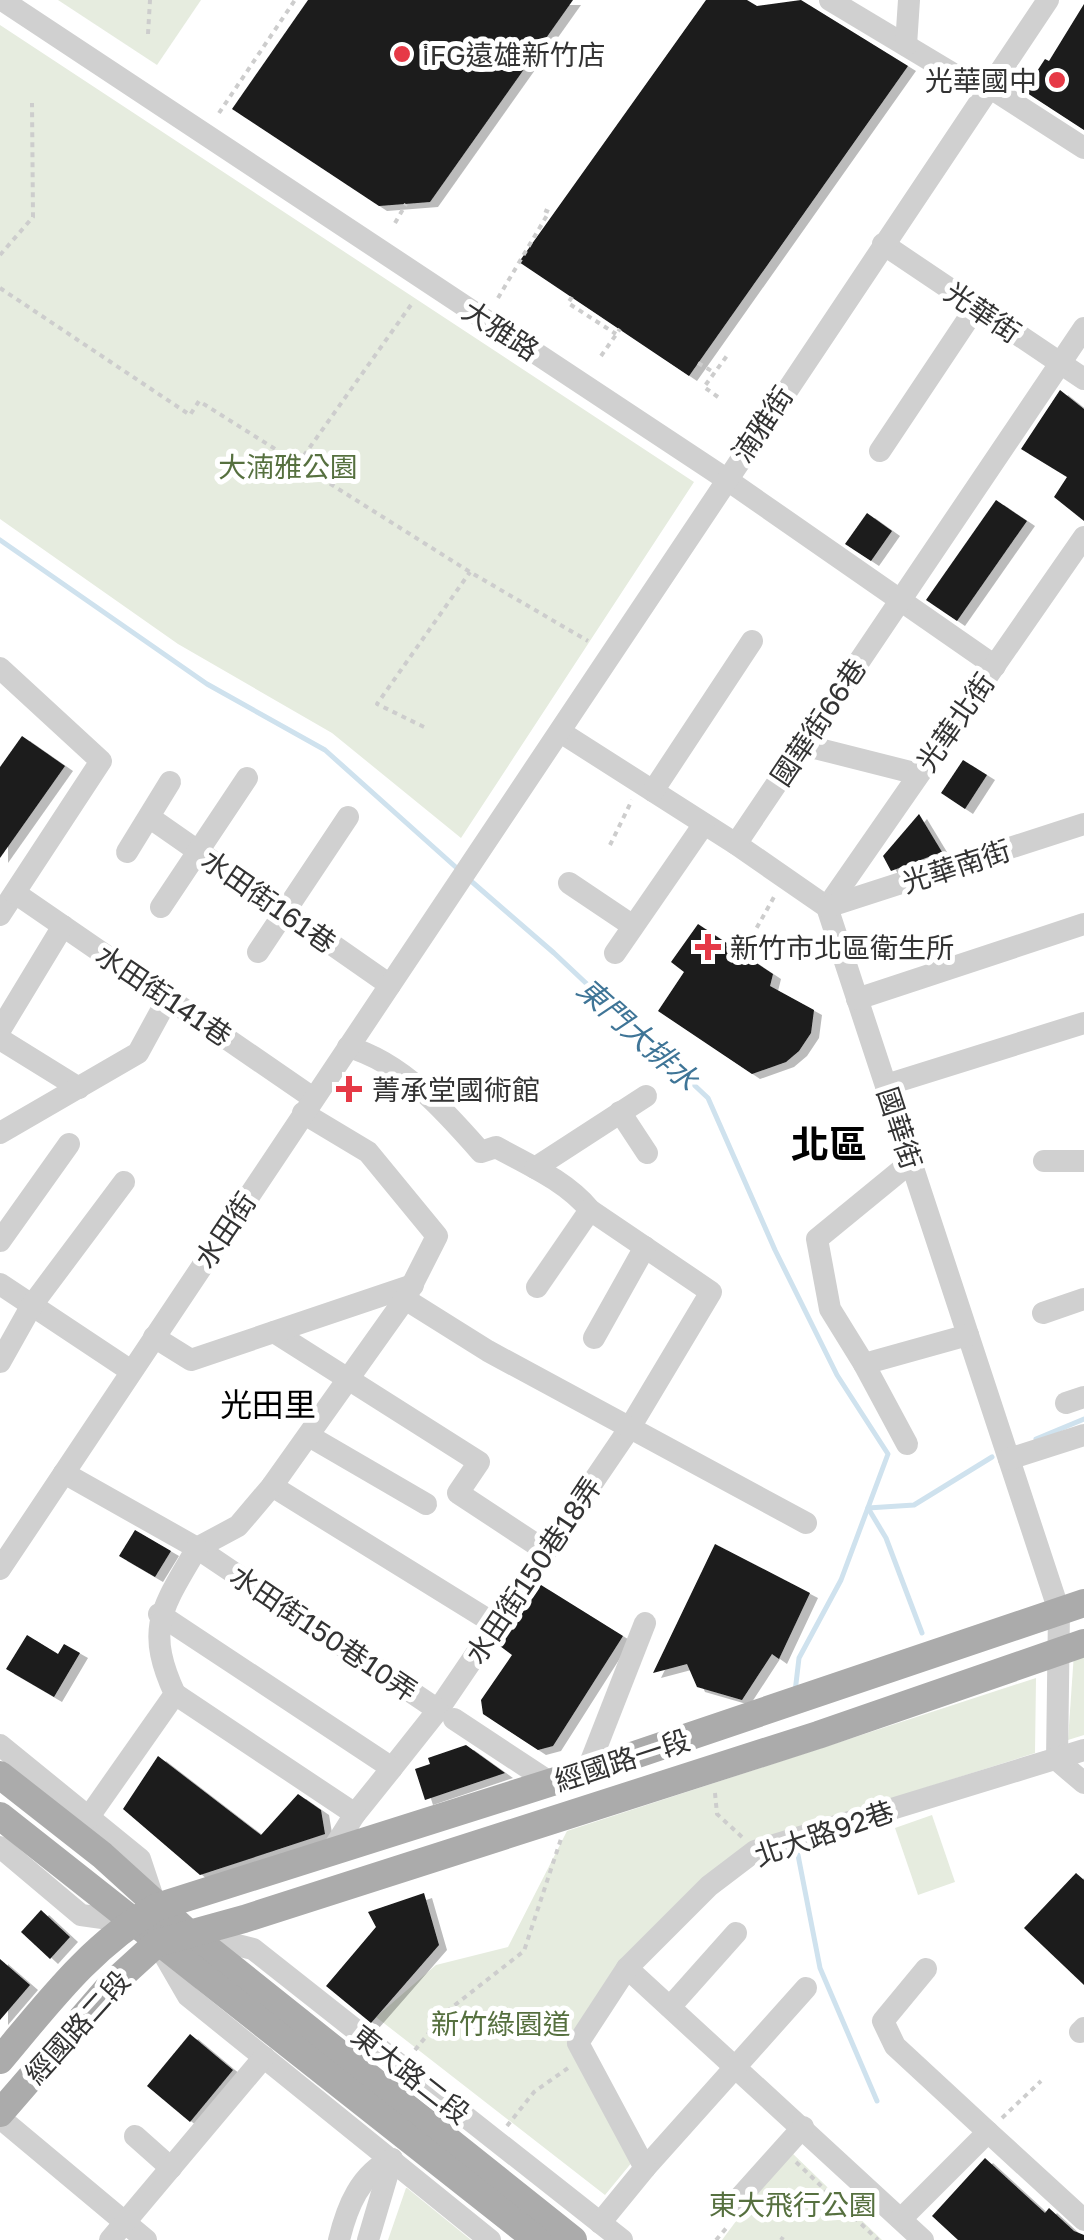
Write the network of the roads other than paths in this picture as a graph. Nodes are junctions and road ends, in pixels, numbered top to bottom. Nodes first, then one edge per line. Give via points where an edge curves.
1 (2, 0) edge
2 (830, 0) edge
3 (909, 0) edge
4 (1048, 0) edge
5 (906, 46) junction
6 (987, 90) junction
7 (1084, 148) edge
8 (883, 244) junction
9 (976, 307) junction
10 (1084, 328) edge
11 (1059, 364) junction
12 (1084, 379) edge
13 (880, 452) dead end
14 (726, 478) junction
15 (1084, 536) edge
16 (900, 600) junction
17 (752, 641) dead end
18 (995, 666) junction
19 (0, 668) edge
20 (562, 733) junction
21 (803, 745) junction
22 (918, 774) junction
23 (246, 778) dead end
24 (170, 782) dead end
25 (647, 787) junction
26 (149, 817) junction
27 (348, 817) dead end
28 (704, 824) junction
29 (1084, 824) edge
30 (736, 844) junction
31 (198, 851) junction
32 (128, 852) dead end
33 (569, 883) dead end
34 (451, 892) joint
35 (15, 893) junction
36 (827, 907) junction
37 (161, 908) dead end
38 (285, 912) junction
39 (0, 916) edge
40 (1084, 924) edge
41 (63, 926) junction
42 (633, 926) junction
43 (258, 952) dead end
44 (615, 953) dead end
45 (390, 985) junction
46 (168, 998) junction
47 (858, 998) junction
48 (1084, 1023) edge
49 (0, 1030) edge
50 (0, 1039) edge
51 (348, 1047) junction
52 (886, 1085) junction
53 (79, 1088) junction
54 (646, 1096) dead end
55 (308, 1105) junction
56 (620, 1112) junction
57 (0, 1133) edge
58 (69, 1144) dead end
59 (646, 1153) dead end
60 (1044, 1161) dead end
61 (1084, 1161) edge
62 (911, 1162) junction
63 (534, 1168) junction
64 (124, 1182) dead end
65 (590, 1210) junction
66 (0, 1241) edge
67 (645, 1247) junction
68 (0, 1284) edge
69 (537, 1287) dead end
70 (409, 1292) junction
71 (1084, 1299) edge
72 (32, 1305) junction
73 (1043, 1313) dead end
74 (274, 1332) junction
75 (968, 1335) junction
76 (154, 1337) junction
77 (594, 1338) dead end
78 (0, 1362) edge
79 (864, 1364) junction
80 (132, 1371) junction
81 (351, 1378) junction
82 (628, 1430) junction
83 (1084, 1435) edge
84 (309, 1436) junction
85 (907, 1444) dead end
86 (1009, 1460) junction
87 (64, 1473) junction
88 (272, 1486) junction
89 (426, 1504) dead end
90 (806, 1523) dead end
91 (197, 1548) junction
92 (546, 1550) junction
93 (0, 1570) edge
94 (1071, 1607) edge
95 (159, 1614) junction
96 (495, 1624) junction
97 (645, 1624) dead end
98 (1084, 1643) edge
99 (1057, 1652) junction
100 (175, 1694) junction
101 (446, 1715) junction
102 (0, 1745) edge
103 (1084, 1750) edge
104 (1057, 1760) junction
105 (392, 1768) junction
106 (587, 1772) junction
107 (0, 1776) edge
108 (551, 1783) junction
109 (1084, 1783) edge
110 (355, 1814) junction
111 (0, 1816) edge
112 (88, 1818) junction
113 (0, 1847) edge
114 (331, 1852) junction
115 (156, 1907) junction
116 (131, 1922) junction
117 (188, 1933) junction
118 (736, 1933) dead end
119 (157, 1943) junction
120 (627, 1968) junction
121 (926, 1969) dead end
122 (806, 1988) dead end
123 (670, 2006) junction
124 (264, 2057) junction
125 (0, 2060) edge
126 (734, 2065) junction
127 (0, 2115) edge
128 (803, 2127) junction
129 (988, 2132) junction
130 (135, 2136) dead end
131 (392, 2159) junction
132 (171, 2168) junction
133 (644, 2168) junction
134 (733, 2205) dead end
135 (900, 2219) junction
136 (1084, 2220) edge
137 (600, 2223) junction
138 (118, 2231) edge
139 (146, 2240) edge
140 (338, 2240) edge
141 (368, 2240) edge
142 (490, 2240) edge
143 (537, 2240) edge
144 (573, 2240) edge
145 (622, 2240) edge
146 (923, 2240) edge

1 - 14 street, 大雅路
2 - 5 street
3 - 5 street
4 - 6 street, 湳雅街
5 - 6 street
6 - 7 street
6 - 8 street, 湳雅街
8 - 9 street, 光華街
8 - 14 street, 湳雅街
9 - 11 street, 光華街
9 - 13 street
10 - 11 street, 國華街66巷
11 - 12 street, 光華街
11 - 16 street, 國華街66巷
14 - 16 street, 大雅路
14 - 20 street, 湳雅街
15 - 18 street, 光華北街
16 - 18 street, 大雅路
16 - 21 street, 國華街66巷
17 - 25 street
18 - 22 street, 光華北街
19 - 35 street via 102,761
20 - 25 street
20 - 34 street, 湳雅街
21 - 22 street
21 - 30 street, 國華街66巷
22 - 36 street, 光華北街
23 - 31 street
24 - 26 street
25 - 28 street
26 - 31 street, 水田街161巷
26 - 32 street
27 - 38 street
28 - 30 street
28 - 42 street
29 - 36 street, 光華南街
30 - 36 street
31 - 37 street
31 - 38 street, 水田街161巷
33 - 42 street
34 - 45 street, 水田街
35 - 39 street
35 - 41 street, 水田街141巷
36 - 47 street, 國華街
38 - 43 street
38 - 45 street, 水田街161巷
40 - 47 street
41 - 46 street, 水田街141巷
41 - 49 street
42 - 44 street
45 - 51 street, 水田街
46 - 53 street via 138,1053
46 - 55 street, 水田街141巷
47 - 52 street, 國華街
48 - 52 street
50 - 53 street
51 - 55 street, 水田街
51 - 63 street via 369,1053 439,1105 481,1152 496,1147
52 - 62 street, 國華街
53 - 57 street
54 - 56 street
55 - 70 street, 水田街141巷 via 368,1152 437,1236
55 - 76 street, 水田街
56 - 59 street
56 - 63 street
58 - 66 street
60 - 61 street
62 - 75 street, 國華街
62 - 79 street via 817,1239 830,1309
63 - 65 street
64 - 72 street
65 - 67 street
65 - 69 street
67 - 77 street
67 - 82 street, 水田街150巷18弄 via 711,1292
68 - 72 street
70 - 74 street
70 - 81 street
70 - 82 street via 488,1351
71 - 73 street
72 - 78 street
72 - 80 street
74 - 76 street via 190,1360
74 - 81 street
75 - 79 street
75 - 86 street, 國華街
76 - 80 street, 水田街
79 - 85 street
80 - 87 street, 水田街
81 - 84 street
81 - 92 street via 479,1462 458,1493
82 - 90 street
82 - 92 street, 水田街150巷18弄
83 - 86 street
84 - 88 street
84 - 89 street
86 - 94 street, 國華街
87 - 91 street, 水田街150巷10弄
87 - 93 street, 水田街
88 - 91 street via 238,1526
88 - 96 street
91 - 95 street
91 - 101 street, 水田街150巷10弄
92 - 96 street, 水田街150巷18弄
94 - 99 street, 國華街
94 - 106 main road, 經國路一段
95 - 100 street via 160,1661
95 - 105 street
96 - 101 street, 水田街150巷18弄
97 - 106 street
98 - 99 main road, 經國路一段
99 - 104 street, 國華街
99 - 117 main road, 經國路一段 via 818,1735
100 - 110 street
100 - 112 street
101 - 105 street, 水田街150巷10弄
101 - 108 street
102 - 112 street
103 - 104 street, 北大路92巷
104 - 109 street
104 - 120 street, 北大路92巷 via 756,1852 709,1886
105 - 110 street, 水田街150巷10弄
106 - 108 main road, 經國路一段
107 - 115 main road, 東大路二段 via 102,1855
108 - 114 main road, 經國路一段
110 - 114 street, 水田街150巷10弄
111 - 116 main road, 東大路二段
112 - 115 street via 140,1859
113 - 116 street via 81,1915
114 - 115 main road, 經國路一段
115 - 116 main road, 經國路二段
115 - 117 main road, 東大路二段
116 - 119 main road, 東大路二段
116 - 125 main road, 經國路二段 via 85,1960
117 - 119 main road, 經國路一段
117 - 137 street, 東大路二段 via 253,1949
117 - 144 main road, 東大路二段
118 - 123 street
119 - 124 street, 東大路二段 via 188,1996
119 - 127 main road, 經國路二段 via 111,1985
119 - 143 main road, 東大路二段
120 - 123 street
120 - 133 street, 北大路92巷 via 578,2043
121 - 129 street via 883,2021 895,2046
122 - 126 street
123 - 126 street
124 - 131 street, 東大路二段
124 - 132 street
126 - 128 street
126 - 133 street
127 - 138 street
128 - 134 street
128 - 135 street
129 - 135 street
129 - 136 street
130 - 132 street
131 - 140 street via 372,2168 362,2182
131 - 141 street
131 - 142 street, 東大路二段
132 - 138 street
133 - 137 street
135 - 146 street
137 - 145 street, 東大路二段
138 - 139 street

